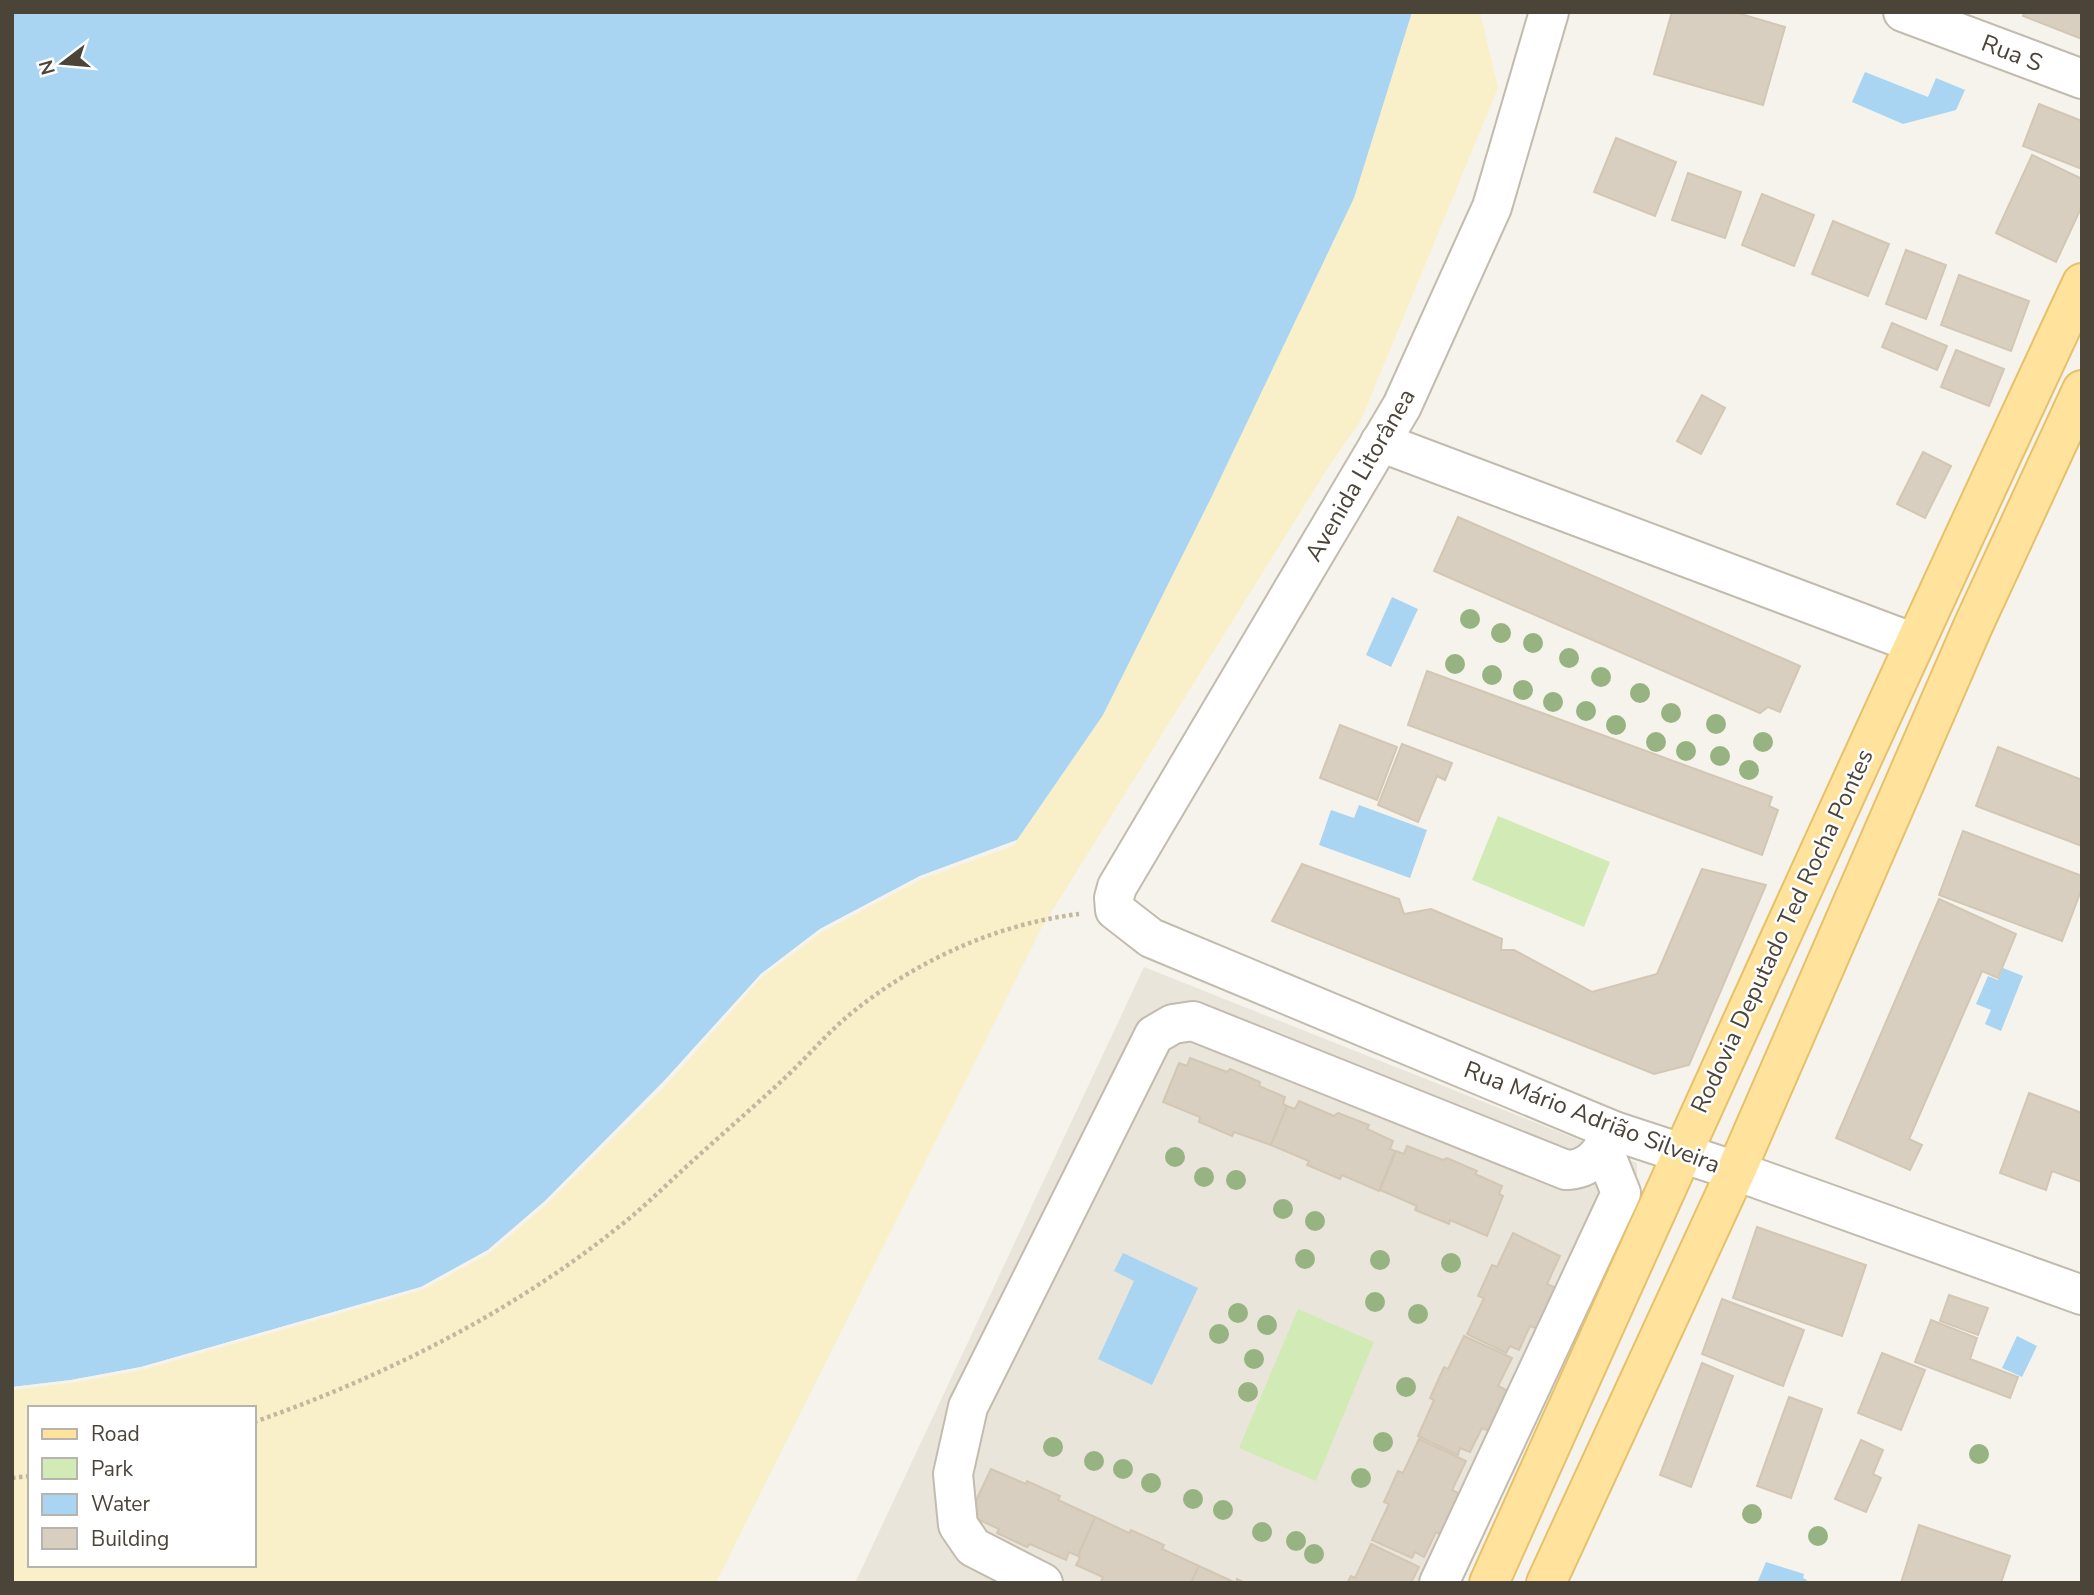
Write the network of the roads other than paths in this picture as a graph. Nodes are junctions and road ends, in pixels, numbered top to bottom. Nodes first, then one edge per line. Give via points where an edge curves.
1 (1549, 12) edge
2 (1903, 12) edge
3 (2082, 79) edge
4 (2082, 283) edge
5 (2082, 390) edge
6 (1380, 442) junction
7 (1914, 643) junction
8 (1115, 910) joint
9 (1609, 1139) junction
10 (1681, 1154) junction
11 (1736, 1171) junction
12 (2082, 1295) edge
13 (1043, 1583) edge
14 (1439, 1583) edge
15 (1489, 1583) edge
16 (1546, 1583) edge

1 - 6 street, Avenida Litorânea via 1492,207 1402,406
2 - 3 street, Rua S
4 - 7 main road, Rodovia Deputado Ted Rocha Pontes
5 - 11 main road, Rodovia Deputado Ted Rocha Pontes via 1973,626
6 - 7 street
6 - 8 street, Avenida Litorânea via 1117,887
7 - 10 main road, Rodovia Deputado Ted Rocha Pontes
8 - 9 street, Rua Mário Adrião Silveira via 1151,938
9 - 10 street, Rua Mário Adrião Silveira
9 - 13 street via 1583,1168 1566,1170 1193,1021 1173,1024 1154,1035 968,1407 953,1474 958,1525 973,1548
9 - 14 street via 1621,1193
10 - 11 street, Rua Mário Adrião Silveira
10 - 15 main road, Rodovia Deputado Ted Rocha Pontes
11 - 12 street, Rua Mário Adrião Silveira
11 - 16 main road, Rodovia Deputado Ted Rocha Pontes

